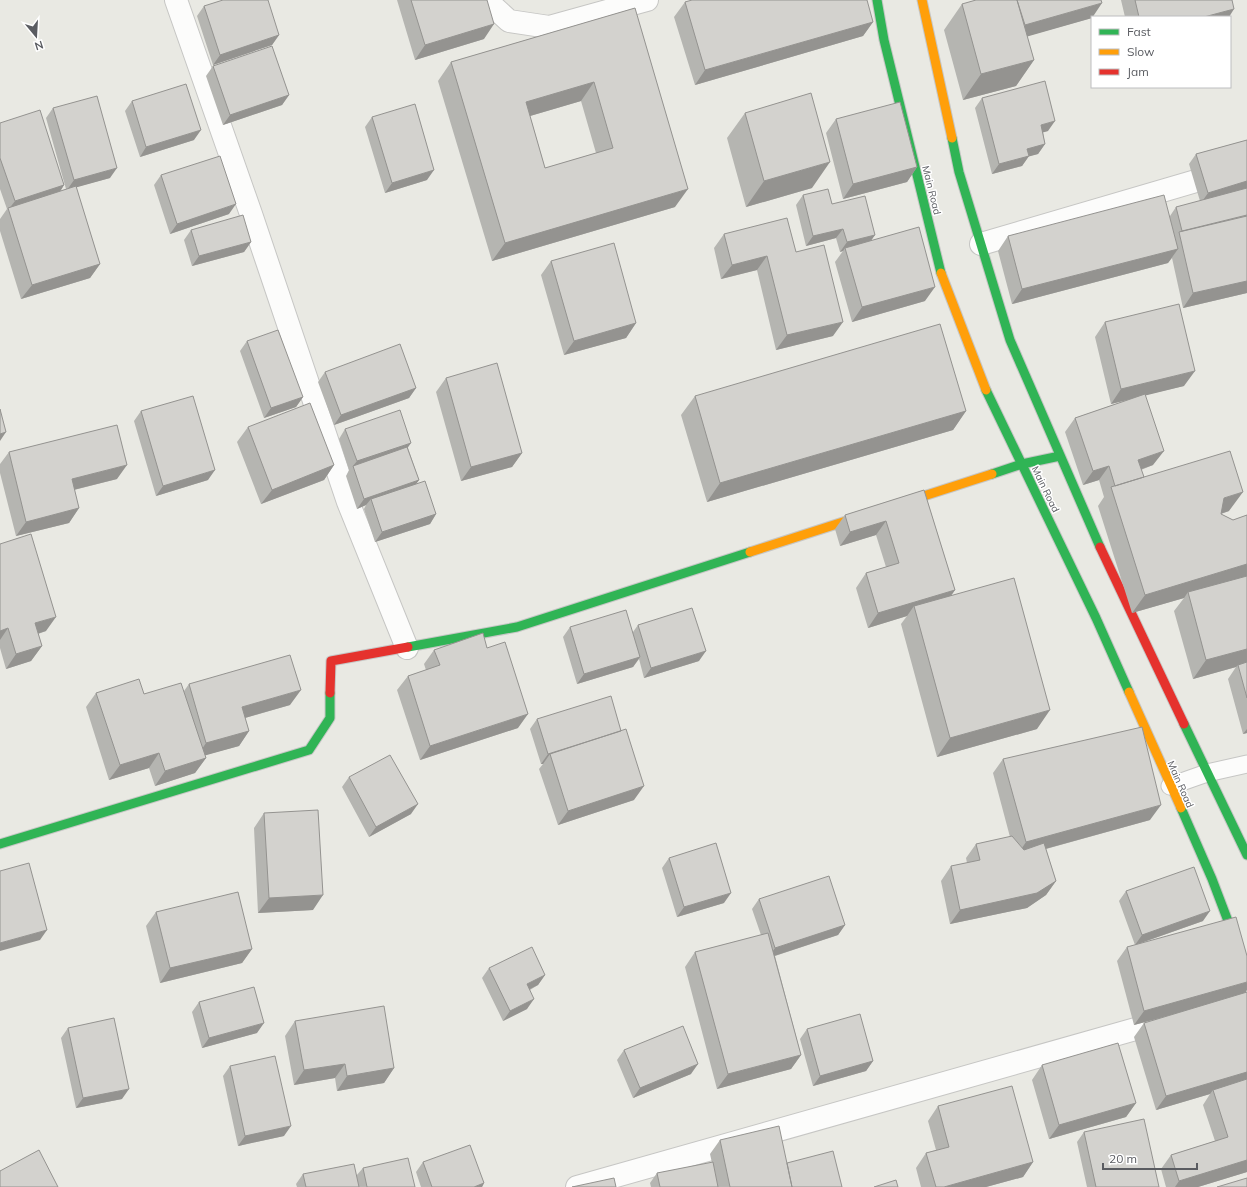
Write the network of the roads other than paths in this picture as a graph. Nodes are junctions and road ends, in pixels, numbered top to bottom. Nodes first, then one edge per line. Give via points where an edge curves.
1 (176, 0) edge
2 (486, 0) edge
3 (647, 0) edge
4 (877, 0) edge
5 (922, 0) edge
6 (1247, 166) edge
7 (981, 244) junction
8 (1060, 456) junction
9 (1022, 464) junction
10 (407, 648) junction
11 (1247, 764) edge
12 (1208, 773) junction
13 (1170, 786) junction
14 (0, 844) edge
15 (1247, 855) edge
16 (1247, 971) edge
17 (1194, 1012) edge
18 (577, 1187) edge

1 - 10 street via 348,502
2 - 3 street via 509,21 549,27
4 - 9 main road, Main Road via 884,40 943,282 981,380
5 - 7 main road via 959,172
6 - 7 street
7 - 8 main road via 1010,340
8 - 9 main road
8 - 12 main road via 1087,520
9 - 10 main road via 517,627
9 - 13 main road, Main Road via 1096,618
10 - 14 main road via 331,661 330,718 309,750
11 - 12 lane
12 - 13 lane
12 - 15 main road
13 - 16 main road, Main Road via 1212,879
17 - 18 street

